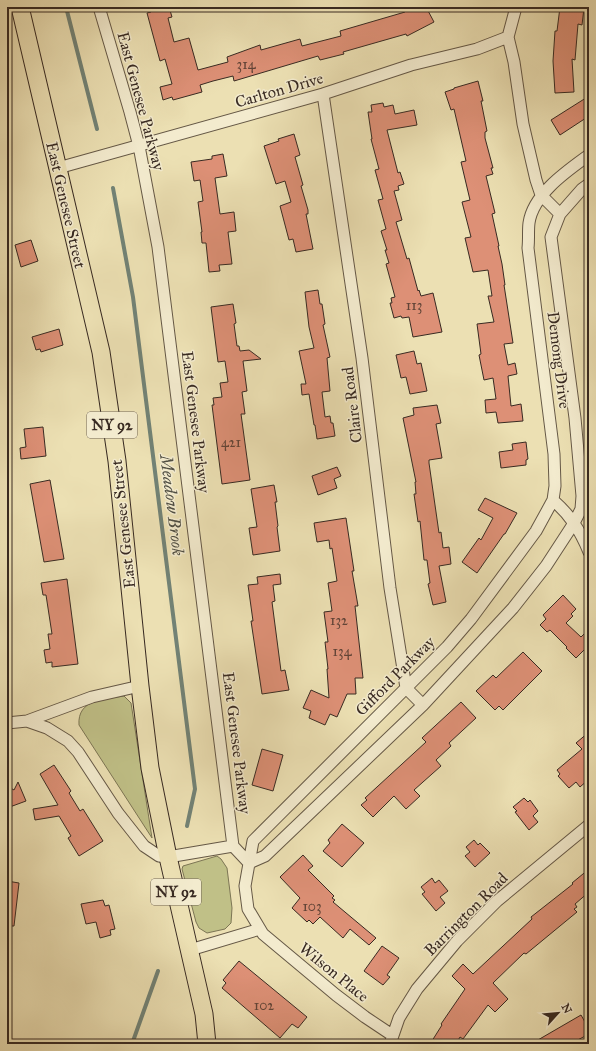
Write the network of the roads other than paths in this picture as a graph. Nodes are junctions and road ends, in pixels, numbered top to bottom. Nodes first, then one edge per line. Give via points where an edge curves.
1 (20, 7) edge
2 (98, 7) edge
3 (516, 7) edge
4 (508, 37) junction
5 (323, 94) junction
6 (139, 146) junction
7 (589, 155) edge
8 (58, 168) junction
9 (589, 184) edge
10 (541, 195) junction
11 (560, 214) junction
12 (553, 500) junction
13 (574, 523) junction
14 (589, 552) edge
15 (140, 686) junction
16 (406, 688) junction
17 (423, 705) junction
18 (27, 721) junction
19 (7, 723) edge
20 (589, 825) edge
21 (234, 846) junction
22 (168, 858) junction
23 (249, 863) junction
24 (260, 929) junction
25 (190, 950) junction
26 (391, 1039) edge
27 (205, 1043) edge

1 - 8 main road, East Genesee Street / NY 92
2 - 6 street, East Genesee Parkway
3 - 4 street
4 - 5 street, Carlton Drive via 477,49 411,65
4 - 10 street via 523,124
5 - 6 street, Carlton Drive
5 - 16 street, Claire Road via 362,358 390,588
6 - 8 street, Carlton Drive
6 - 21 street, East Genesee Parkway via 158,247
7 - 10 street
8 - 15 main road, East Genesee Street / NY 92 via 101,352 117,461
9 - 11 street, Demong Drive
10 - 11 street
10 - 12 street, Demong Drive via 529,222 528,248 554,454
11 - 13 street, Demong Drive via 551,237 575,418 582,496
12 - 13 street via 566,511
12 - 16 street, Gifford Parkway via 536,531 471,619
13 - 14 street
13 - 17 street via 546,566 513,608
15 - 18 street via 92,698
15 - 22 main road, East Genesee Street / NY 92 via 150,768
16 - 17 street
16 - 23 street, Gifford Parkway via 253,841
17 - 23 street via 266,856
18 - 19 street
18 - 22 street via 47,728 68,741 144,846 159,856
20 - 26 street, Barrington Road via 497,901 457,941 417,989 399,1018
21 - 22 street
21 - 23 street
22 - 25 main road, East Genesee Street / NY 92
23 - 24 street, Gifford Parkway via 245,886 248,909
24 - 25 street
24 - 26 street, Wilson Place
25 - 27 main road, East Genesee Street / NY 92 via 204,1014

